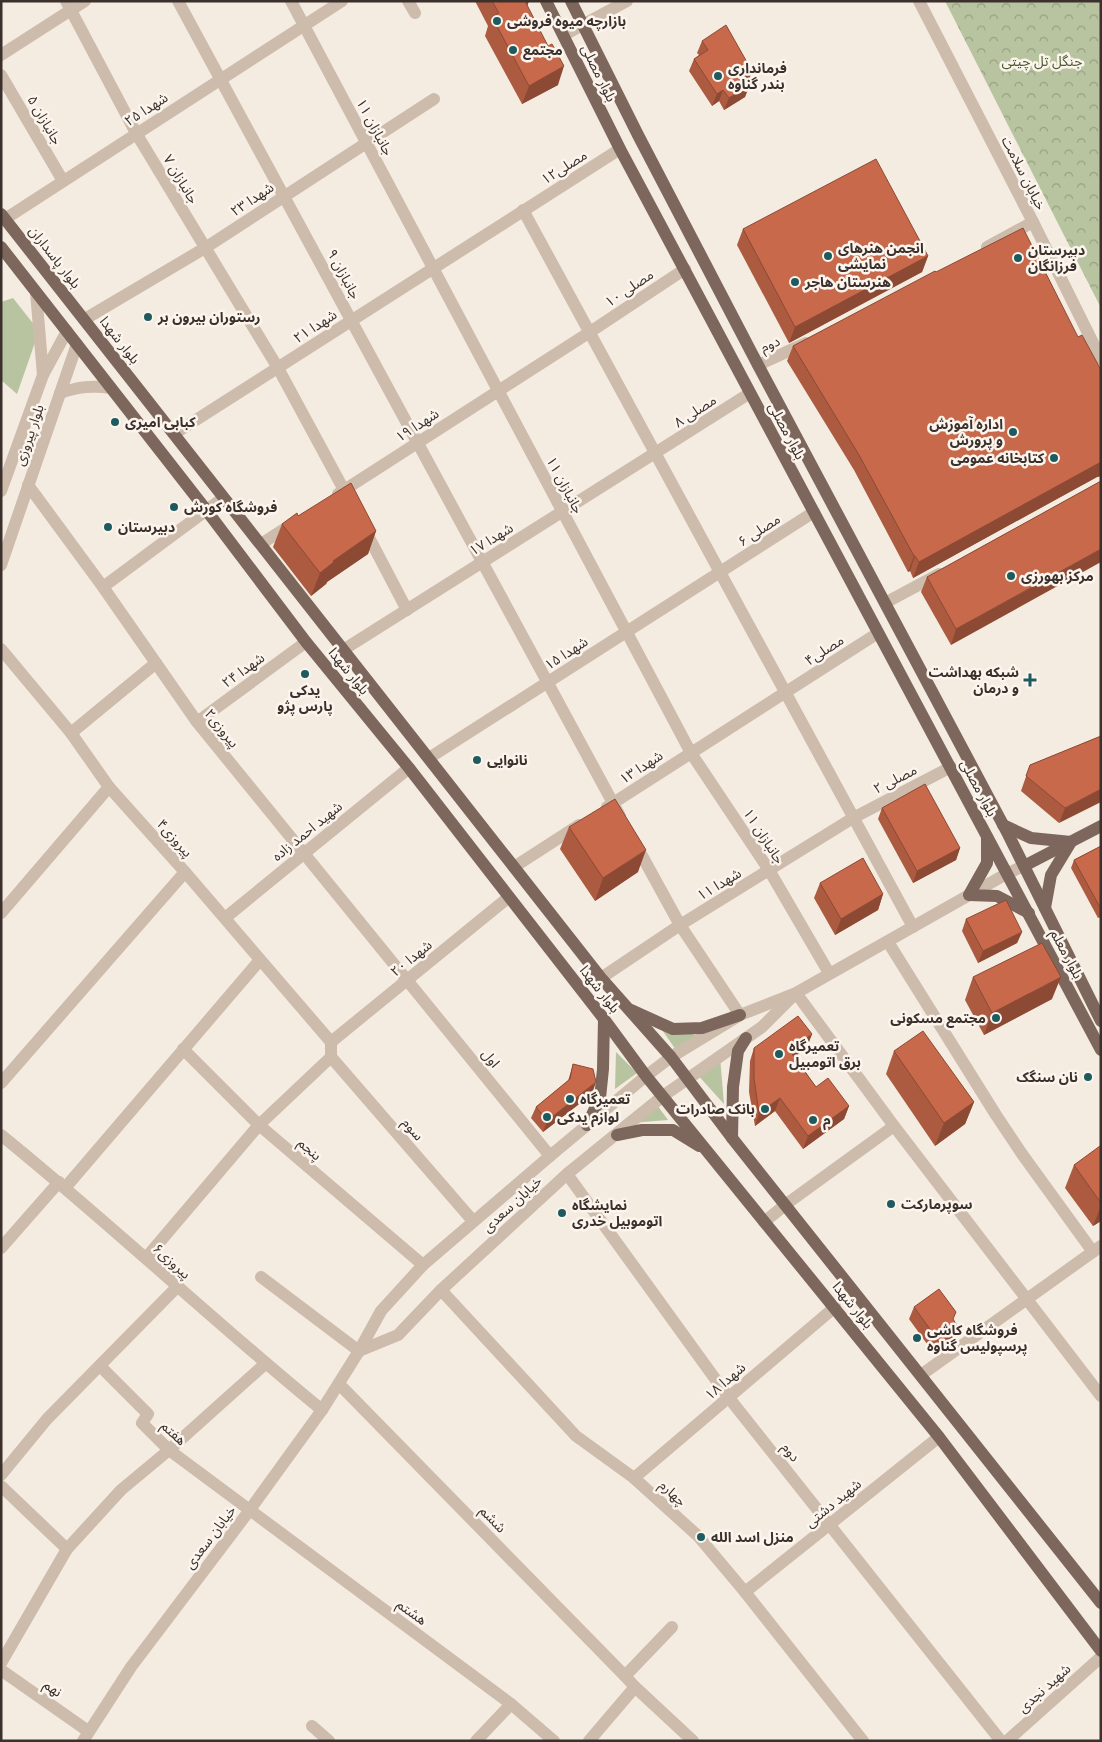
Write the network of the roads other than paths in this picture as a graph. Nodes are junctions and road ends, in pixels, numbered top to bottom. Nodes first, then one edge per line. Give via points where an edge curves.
1 (85, 1) edge
2 (178, 1) edge
3 (291, 1) edge
4 (342, 1) edge
5 (408, 1) edge
6 (546, 1) edge
7 (571, 1) edge
8 (627, 1) edge
9 (919, 1) edge
10 (68, 6) edge
11 (415, 13) dead end
12 (584, 25) junction
13 (304, 26) junction
14 (564, 35) junction
15 (1, 56) edge
16 (1, 75) edge
17 (221, 79) junction
18 (434, 99) dead end
19 (136, 133) junction
20 (366, 142) junction
21 (620, 149) junction
22 (63, 180) junction
23 (284, 195) junction
24 (523, 210) junction
25 (3, 216) edge
26 (1033, 222) junction
27 (1, 247) edge
28 (205, 248) junction
29 (972, 254) edge
30 (433, 268) junction
31 (685, 269) junction
32 (36, 292) junction
33 (85, 319) junction
34 (352, 320) junction
35 (67, 331) junction
36 (590, 332) junction
37 (817, 337) edge
38 (77, 344) junction
39 (1101, 359) edge
40 (758, 365) junction
41 (278, 368) junction
42 (43, 375) junction
43 (111, 388) junction
44 (498, 390) junction
45 (60, 393) junction
46 (750, 394) junction
47 (786, 416) junction
48 (767, 426) junction
49 (174, 434) junction
50 (418, 442) junction
51 (656, 454) junction
52 (28, 485) junction
53 (344, 490) junction
54 (1, 491) edge
55 (223, 498) junction
56 (329, 500) edge
57 (207, 511) junction
58 (562, 512) junction
59 (814, 512) junction
60 (306, 515) edge
61 (260, 544) junction
62 (482, 562) junction
63 (2, 563) edge
64 (949, 568) edge
65 (720, 573) junction
66 (103, 587) junction
67 (885, 603) junction
68 (407, 610) junction
69 (626, 632) junction
70 (878, 633) junction
71 (306, 642) junction
72 (1, 649) edge
73 (343, 650) junction
74 (156, 663) junction
75 (548, 682) junction
76 (786, 693) junction
77 (197, 722) junction
78 (71, 732) junction
79 (691, 753) junction
80 (429, 758) junction
81 (951, 767) junction
82 (409, 768) junction
83 (109, 788) junction
84 (613, 803) junction
85 (853, 818) junction
86 (1003, 825) junction
87 (1101, 826) edge
88 (987, 834) junction
89 (1071, 842) junction
90 (304, 853) junction
91 (1024, 866) junction
92 (514, 867) junction
93 (769, 870) junction
94 (185, 872) junction
95 (1008, 873) junction
96 (969, 895) junction
97 (509, 897) junction
98 (1045, 908) junction
99 (1029, 913) junction
100 (1, 914) edge
101 (225, 918) junction
102 (680, 925) junction
103 (913, 927) junction
104 (888, 942) junction
105 (260, 960) junction
106 (830, 973) junction
107 (601, 978) junction
108 (408, 980) junction
109 (796, 993) junction
110 (627, 1008) junction
111 (740, 1016) junction
112 (1100, 1017) edge
113 (604, 1019) junction
114 (746, 1038) junction
115 (332, 1042) junction
116 (183, 1050) junction
117 (1101, 1050) edge
118 (331, 1057) junction
119 (671, 1057) junction
120 (646, 1076) junction
121 (687, 1078) junction
122 (1, 1083) edge
123 (663, 1096) junction
124 (260, 1124) junction
125 (587, 1125) junction
126 (894, 1126) junction
127 (1, 1135) edge
128 (617, 1135) junction
129 (732, 1138) junction
130 (707, 1151) junction
131 (550, 1156) junction
132 (567, 1174) junction
133 (62, 1185) junction
134 (785, 1205) junction
135 (473, 1222) junction
136 (764, 1222) junction
137 (1, 1248) edge
138 (1097, 1249) edge
139 (146, 1258) junction
140 (423, 1265) junction
141 (261, 1276) dead end
142 (178, 1286) junction
143 (442, 1290) junction
144 (1027, 1299) junction
145 (835, 1307) junction
146 (360, 1351) junction
147 (265, 1364) junction
148 (100, 1366) junction
149 (921, 1375) junction
150 (340, 1384) junction
151 (1101, 1396) edge
152 (729, 1398) junction
153 (322, 1410) junction
154 (939, 1437) junction
155 (169, 1450) junction
156 (2, 1473) edge
157 (634, 1478) junction
158 (1, 1486) edge
159 (249, 1511) junction
160 (830, 1524) junction
161 (67, 1549) junction
162 (745, 1592) junction
163 (1101, 1603) edge
164 (672, 1627) dead end
165 (1101, 1652) edge
166 (1101, 1657) edge
167 (1, 1663) edge
168 (1, 1670) edge
169 (625, 1676) junction
170 (635, 1687) junction
171 (511, 1704) junction
172 (312, 1726) dead end
173 (86, 1736) edge
174 (329, 1741) edge
175 (476, 1741) edge
176 (554, 1741) edge
177 (589, 1741) edge
178 (693, 1741) edge
179 (863, 1741) edge
180 (1001, 1741) edge
181 (1007, 1741) edge

1 - 10 street
2 - 17 street, جانبازان ۹
3 - 13 street, جانبازان ۱۱
4 - 13 street, شهدا ۲۵
5 - 11 street
6 - 14 main road, بلوار مصلی
7 - 12 main road, بلوار مصلی
8 - 12 street
9 - 26 street, خیابان سلامت
10 - 15 street
10 - 19 street, جانبازان ۷
12 - 14 street
12 - 40 main road, بلوار مصلی
13 - 17 street, شهدا ۲۵
13 - 20 street, جانبازان ۱۱
14 - 21 main road, بلوار مصلی
16 - 22 street, جانبازان ۵
17 - 19 street, شهدا ۲۵
17 - 23 street, جانبازان ۹
18 - 20 street, شهدا ۲۳
19 - 22 street, شهدا ۲۵
19 - 28 street, جانبازان ۷
20 - 23 street, شهدا ۲۳
20 - 30 street, جانبازان ۱۱
21 - 24 street, مصلی۱۲
21 - 31 main road, بلوار مصلی
22 - 25 street, شهدا ۲۵
23 - 28 street, شهدا ۲۳
23 - 34 street, جانبازان ۹
24 - 30 street, شهدا ۲۱
24 - 36 street
25 - 33 main road, بلوار پاسداران
26 - 29 street
26 - 39 street, خیابان سلامت
27 - 32 main road
28 - 33 street, شهدا ۲۳
28 - 41 street, جانبازان ۷
30 - 34 street, شهدا ۲۱
30 - 44 street, جانبازان ۱۱
31 - 36 street, مصلی ۱۰
31 - 46 main road, بلوار مصلی
32 - 35 main road
32 - 42 street
33 - 35 main road
33 - 38 main road
33 - 49 main road, بلوار شهدا
34 - 41 street, شهدا ۲۱
34 - 50 street, جانبازان ۹
35 - 38 main road
35 - 42 street, بلوار پیروزی
36 - 44 street, شهدا ۱۹
36 - 51 street
37 - 40 street, دوم
38 - 43 main road, بلوار شهدا
38 - 45 street, بلوار پیروزی
40 - 47 main road, بلوار مصلی
41 - 49 street, شهدا ۲۱
41 - 53 street, جانبازان ۷
42 - 54 street, بلوار پیروزی
43 - 45 street via 94,385
43 - 57 main road, بلوار شهدا
44 - 50 street, شهدا ۱۹
44 - 58 street, جانبازان ۱۱
45 - 52 street, بلوار پیروزی
46 - 48 main road, بلوار مصلی
46 - 51 street, مصلی ۸
47 - 48 main road
47 - 67 main road, بلوار مصلی
48 - 59 main road, بلوار مصلی
49 - 55 main road, بلوار شهدا
50 - 53 street, شهدا ۱۹
50 - 62 street, جانبازان ۹
51 - 58 street, شهدا ۱۷
51 - 65 street
52 - 63 street, بلوار پیروزی
52 - 66 street, پیروزی۲
53 - 56 street, شهدا ۱۹
53 - 68 street, جانبازان ۷
55 - 57 street
55 - 61 main road, بلوار شهدا
57 - 66 street
57 - 71 main road, بلوار شهدا
58 - 62 street, شهدا ۱۷
58 - 69 street, جانبازان ۱۱
59 - 65 street, مصلی ۶
59 - 70 main road, بلوار مصلی
60 - 61 street
61 - 73 main road, بلوار شهدا
62 - 68 street, شهدا ۱۷
62 - 75 street, جانبازان ۹
64 - 67 street
65 - 69 street, شهدا ۱۵
65 - 76 street
66 - 74 street, پیروزی۲
67 - 86 main road, بلوار مصلی
68 - 73 street, شهدا ۱۷
69 - 75 street, شهدا ۱۵
69 - 79 street, جانبازان ۱۱
70 - 76 street, مصلی۴
70 - 81 main road, بلوار مصلی
71 - 77 street, شهدا ۲۴
71 - 82 main road, بلوار شهدا
72 - 78 street, پیروزی۴
73 - 80 main road, بلوار شهدا
74 - 77 street, پیروزی۲
74 - 78 street
75 - 80 street, شهدا ۱۵
75 - 84 street, جانبازان ۹
76 - 79 street, شهدا ۱۳
76 - 85 street
77 - 90 street, پیروزی۲
78 - 83 street, پیروزی۴
79 - 84 street, شهدا ۱۳
79 - 93 street, جانبازان ۱۱
80 - 92 main road, بلوار شهدا
81 - 85 street, مصلی ۲
81 - 88 main road, بلوار مصلی
82 - 90 street, شهید احمد زاده
82 - 97 main road, بلوار شهدا
83 - 94 street, پیروزی۴
83 - 100 street
84 - 92 street, شهدا ۱۳
84 - 102 street, جانبازان ۹
85 - 93 street, شهدا ۱۱
85 - 103 street
86 - 89 main road via 1031,838
86 - 91 main road, بلوار مصلی
87 - 89 main road
88 - 95 main road, بلوار مصلی
88 - 96 main road via 987,863
89 - 91 main road
89 - 98 main road via 1051,875
90 - 101 street, شهید احمد زاده
90 - 108 street, پیروزی۲
91 - 95 street
91 - 98 main road, بلوار معلم
92 - 107 main road, بلوار شهدا
93 - 102 street, شهدا ۱۱
93 - 106 street, جانبازان ۱۱
94 - 101 street, پیروزی۴
94 - 122 street
95 - 96 street
95 - 99 main road, بلوار معلم
96 - 99 main road via 997,896
96 - 103 street
97 - 108 street, شهدا ۲۰
97 - 113 main road, بلوار شهدا
98 - 112 main road, بلوار معلم
99 - 117 main road, بلوار معلم
101 - 105 street, پیروزی۴
102 - 107 street, شهدا ۱۱
102 - 111 street, جانبازان ۹
103 - 104 street
104 - 106 street
104 - 138 street via 1022,1154
105 - 115 street, پیروزی۴
105 - 116 street
106 - 109 street
107 - 110 main road, بلوار شهدا
108 - 115 street, شهدا ۲۰
108 - 131 street, اول
109 - 111 street, خیابان سعدی
109 - 114 street, خیابان سعدی via 762,1027
109 - 126 street
110 - 111 main road via 673,1029 702,1028
110 - 119 main road, بلوار شهدا
111 - 119 street, خیابان سعدی
113 - 120 main road, بلوار شهدا
113 - 125 main road via 600,1098
114 - 121 street, خیابان سعدی
114 - 129 main road via 738,1051 733,1087
115 - 118 street
116 - 124 street, پنجم
116 - 133 street
118 - 124 street
118 - 135 street, سوم
119 - 120 street, خیابان سعدی
119 - 121 main road, بلوار شهدا
120 - 123 main road, بلوار شهدا
120 - 125 street, خیابان سعدی
121 - 123 street, خیابان سعدی
121 - 129 main road, بلوار شهدا
123 - 128 street, خیابان سعدی
123 - 130 main road, بلوار شهدا
124 - 139 street
124 - 140 street, پنجم
125 - 131 street, خیابان سعدی
126 - 134 street
126 - 144 street
127 - 133 street, پیروزی۶
128 - 130 main road via 642,1130 673,1130
128 - 132 street, خیابان سعدی
129 - 134 main road, بلوار شهدا
130 - 136 main road, بلوار شهدا
131 - 135 street, خیابان سعدی
132 - 143 street, خیابان سعدی
132 - 152 street, دوم
133 - 137 street
133 - 139 street, پیروزی۶
134 - 136 street
134 - 149 main road, بلوار شهدا
135 - 140 street, خیابان سعدی
136 - 145 main road, بلوار شهدا
138 - 144 street
139 - 142 street, پیروزی۶
140 - 146 street, خیابان سعدی via 381,1311
141 - 146 street
142 - 147 street, پیروزی۶
142 - 148 street
143 - 146 street, خیابان سعدی via 398,1334
143 - 157 street, چهارم via 576,1436
144 - 149 street
144 - 151 street
145 - 152 street, شهدا ۱۸
145 - 154 main road, بلوار شهدا
146 - 150 street, خیابان سعدی
147 - 153 street, پیروزی۶
147 - 155 street
148 - 155 street, هفتم via 148,1414 142,1423
148 - 156 street via 47,1420
149 - 163 main road, بلوار شهدا
150 - 153 street, خیابان سعدی
150 - 169 street, ششم
152 - 157 street, شهدا ۱۸
152 - 160 street, دوم
153 - 159 street, خیابان سعدی
154 - 160 street, شهید دشتی
154 - 165 main road, بلوار شهدا
155 - 159 street, هفتم
155 - 161 street via 121,1490
157 - 162 street, چهارم via 698,1536
158 - 161 street
159 - 171 street, هشتم
159 - 173 street, خیابان سعدی via 131,1667
160 - 162 street, شهید دشتی
160 - 180 street, دوم
161 - 167 street
162 - 179 street, چهارم
164 - 169 street
166 - 181 street, شهید نجدی
168 - 173 street, نهم
169 - 170 street, ششم
170 - 177 street
170 - 178 street, ششم
171 - 175 street
171 - 176 street, هشتم
172 - 174 street

